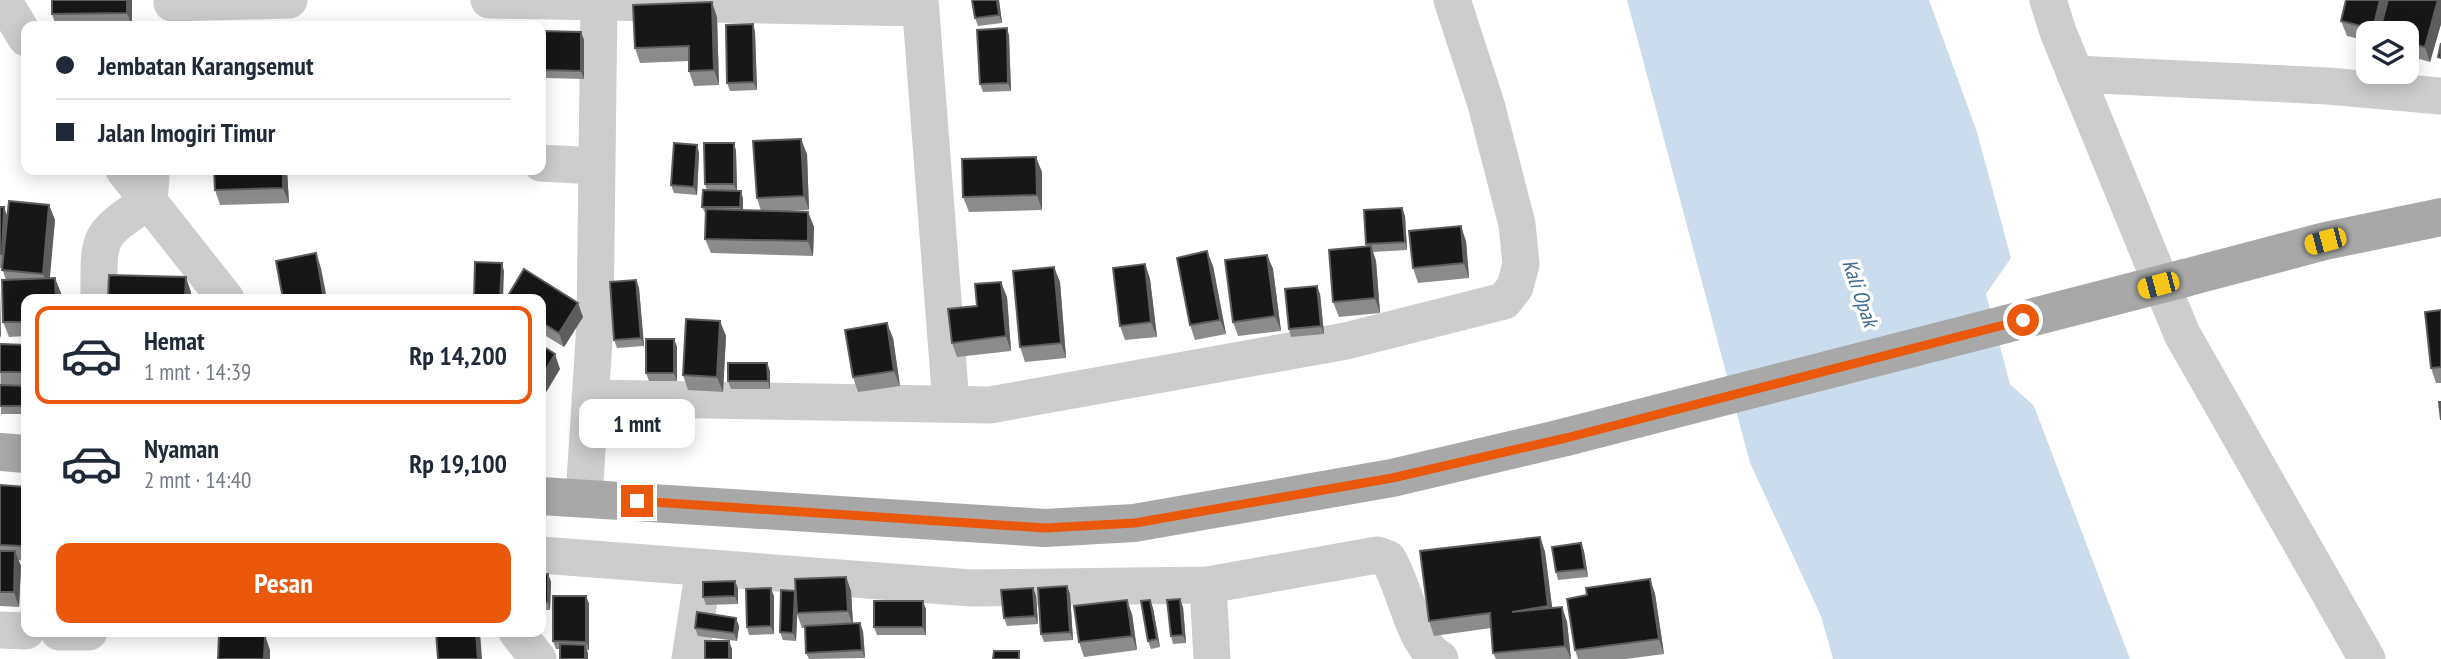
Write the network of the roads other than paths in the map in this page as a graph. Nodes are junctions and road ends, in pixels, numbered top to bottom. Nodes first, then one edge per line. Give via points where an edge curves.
1 (3, 0) edge
2 (289, 0) edge
3 (489, 0) edge
4 (1452, 0) edge
5 (2048, 0) edge
6 (599, 1) edge
7 (920, 4) edge
8 (171, 10) edge
9 (21, 30) edge
10 (2075, 74) junction
11 (2441, 96) edge
12 (546, 163) edge
13 (596, 166) junction
14 (133, 175) edge
15 (150, 185) edge
16 (2441, 217) edge
17 (99, 294) edge
18 (223, 294) edge
19 (590, 398) junction
20 (951, 404) junction
21 (0, 452) edge
22 (21, 454) edge
23 (546, 496) edge
24 (584, 498) junction
25 (546, 555) edge
26 (704, 568) junction
27 (1208, 584) junction
28 (0, 630) edge
29 (21, 631) edge
30 (521, 637) edge
31 (538, 659) edge
32 (690, 659) edge
33 (1212, 659) edge
34 (1440, 659) edge
35 (2367, 659) edge

1 - 9 street
2 - 8 street
3 - 6 street
4 - 20 street via 1486,104 1517,224 1521,264 1515,287 1504,301 1346,341 990,404
5 - 10 street
6 - 7 street
6 - 13 street
7 - 20 street
10 - 11 street
10 - 35 street via 2182,334
12 - 13 street
13 - 19 street
14 - 15 street
15 - 17 street via 108,228 99,250
15 - 18 street
16 - 24 main road, bridge via 2325,241 1566,438 1392,478 1135,523 1045,528
19 - 20 street
19 - 24 street
21 - 22 main road
23 - 24 main road
25 - 26 street
26 - 27 street via 971,588
26 - 32 street
27 - 33 street
27 - 34 street via 1377,555 1388,559 1423,646
28 - 29 street
30 - 31 street

